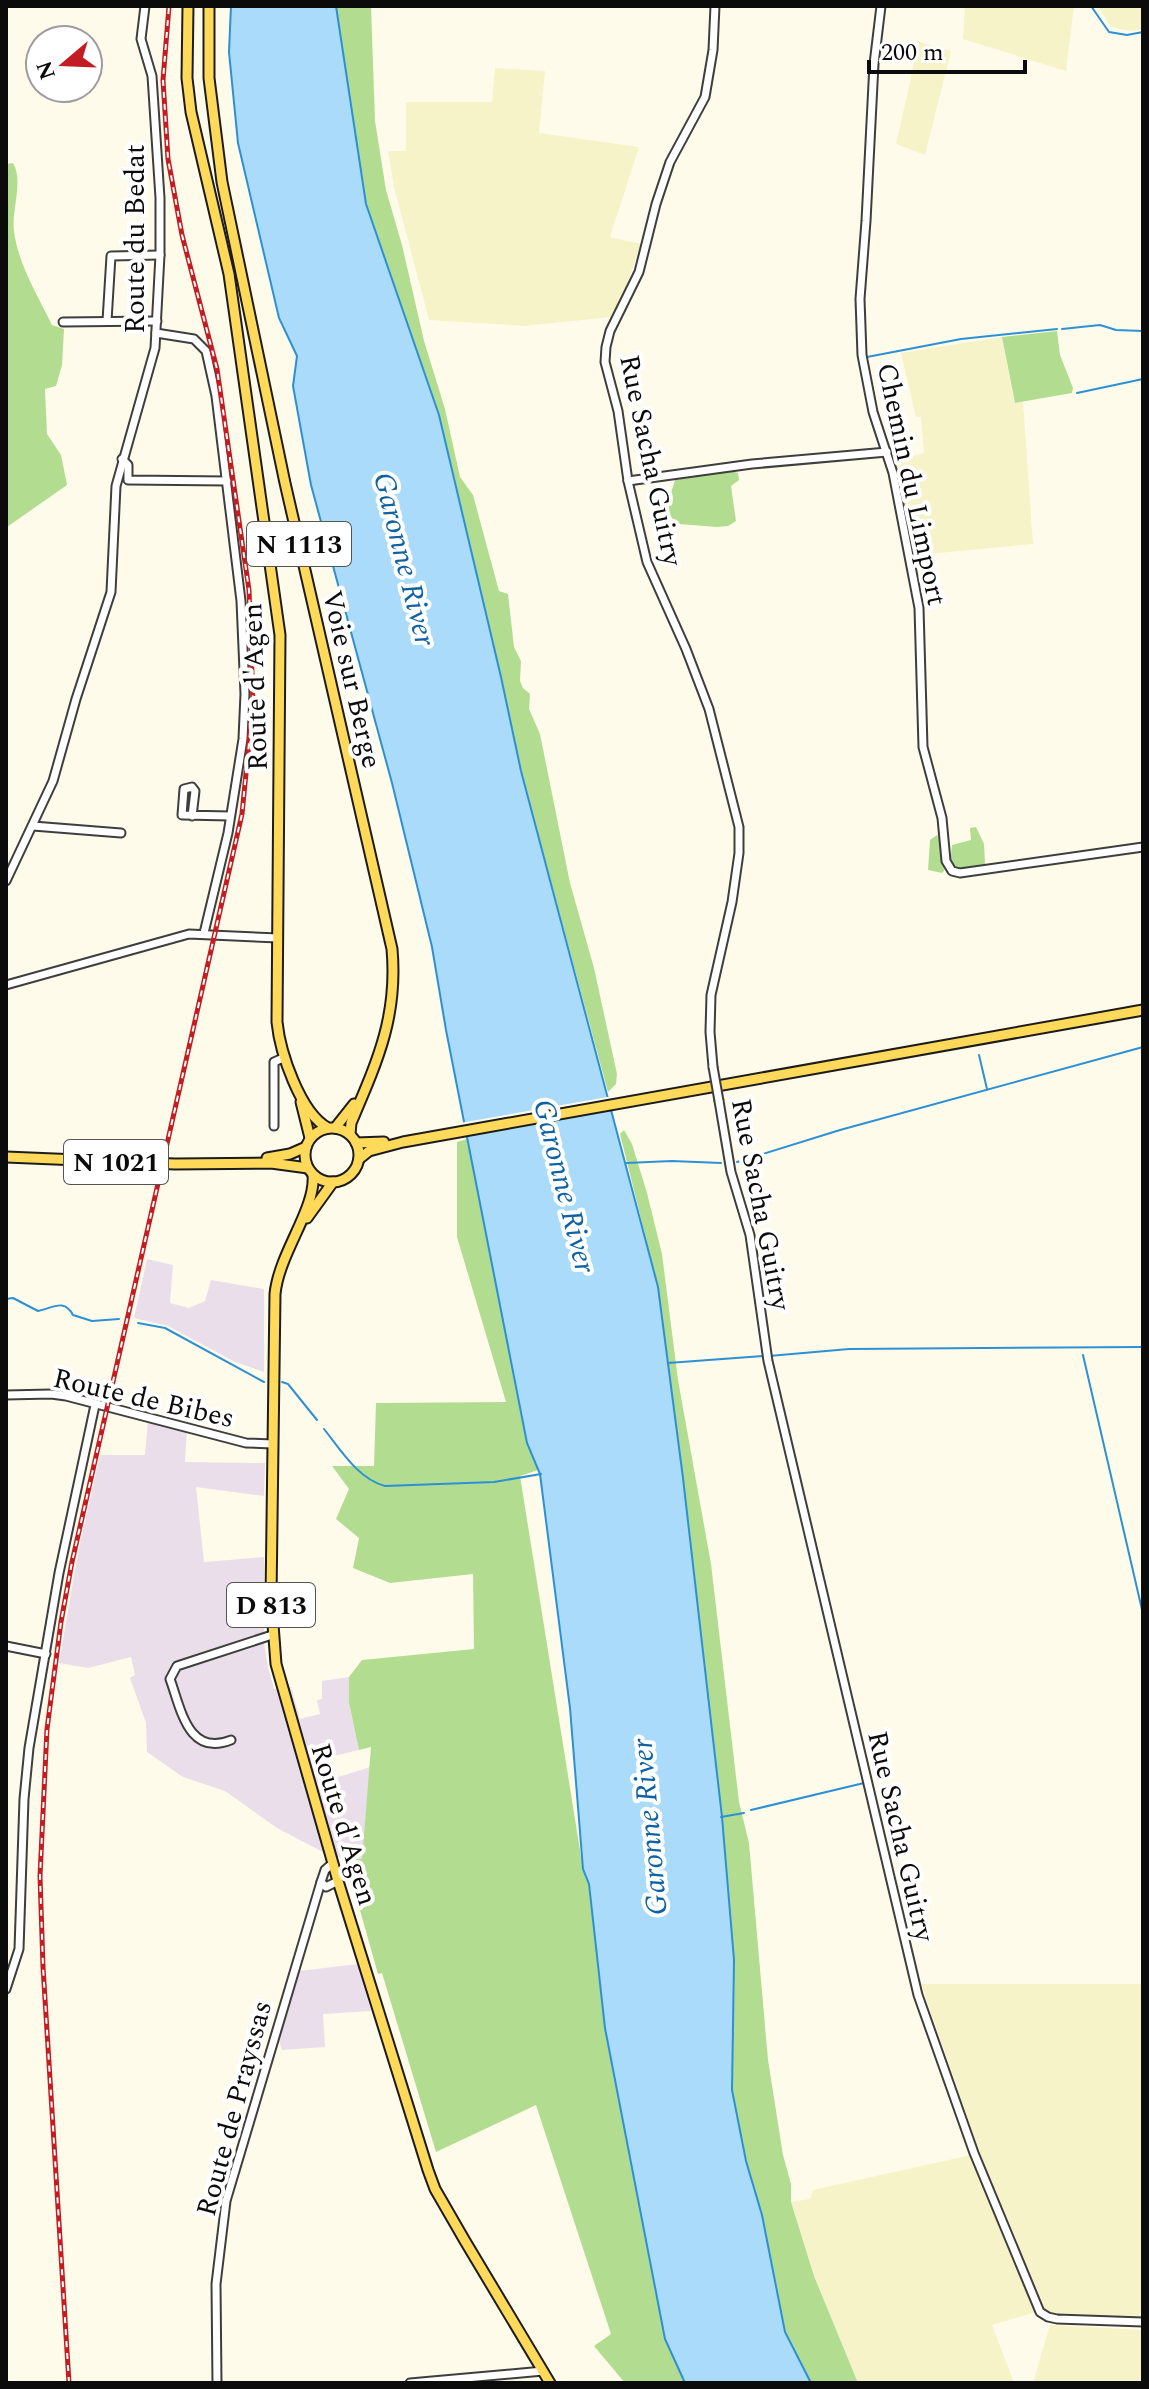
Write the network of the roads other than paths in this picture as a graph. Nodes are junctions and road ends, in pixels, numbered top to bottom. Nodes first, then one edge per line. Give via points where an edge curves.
1 (145, 6) edge
2 (188, 6) edge
3 (209, 6) edge
4 (715, 6) edge
5 (881, 6) edge
6 (160, 255) junction
7 (107, 321) junction
8 (157, 321) junction
9 (63, 322) dead end
10 (156, 333) junction
11 (887, 452) junction
12 (122, 459) junction
13 (227, 481) junction
14 (628, 481) junction
15 (192, 816) dead end
16 (230, 816) junction
17 (33, 826) junction
18 (121, 833) dead end
19 (1143, 847) edge
20 (6, 881) edge
21 (204, 933) junction
22 (278, 938) junction
23 (6, 985) edge
24 (1143, 1010) edge
25 (283, 1058) junction
26 (370, 1077) junction
27 (294, 1083) junction
28 (274, 1126) dead end
29 (332, 1128) junction
30 (353, 1139) junction
31 (407, 1141) junction
32 (308, 1143) junction
33 (6, 1157) edge
34 (359, 1159) junction
35 (226, 1163) junction
36 (310, 1171) junction
37 (333, 1182) junction
38 (286, 1251) junction
39 (6, 1395) edge
40 (95, 1405) junction
41 (273, 1444) junction
42 (272, 1635) junction
43 (6, 1646) edge
44 (46, 1654) junction
45 (231, 1740) dead end
46 (333, 1863) junction
47 (338, 1881) junction
48 (324, 1884) junction
49 (6, 1989) edge
50 (1143, 2322) edge
51 (543, 2371) junction
52 (217, 2383) edge
53 (410, 2383) edge
54 (550, 2383) edge

1 - 6 street, Route du Bedat via 141,39 152,76
2 - 22 main road, Route d'Agen via 191,112 229,274 280,635
3 - 26 main road, Voie sur Berge / N 1113 via 209,78 222,182 390,938 391,1011
4 - 14 street, Rue Sacha Guitry via 705,97 670,162 639,272 606,347
5 - 11 street, Chemin du Limport via 860,311 868,394
6 - 7 street via 111,256
6 - 8 street, Route du Bedat
7 - 8 street
7 - 9 street
8 - 10 street, Route du Bedat
10 - 12 street, Route du Bedat via 153,364
10 - 13 street via 194,339 206,351
11 - 14 street
11 - 19 street, Chemin du Limport via 919,608 923,747 948,866 956,873 970,872
12 - 13 street via 128,465 128,480
12 - 17 street, Route du Bedat via 113,508 111,592 59,765
13 - 16 street via 245,694
14 - 50 street, Rue Sacha Guitry, bridge via 650,570 709,709 739,827 732,902 711,995 713,1067 729,1164 750,1235 768,1361 918,1995 974,2153 1040,2312 1057,2319
15 - 16 street
16 - 21 street
17 - 18 street
17 - 20 street, Route du Bedat
21 - 22 street
21 - 23 street
22 - 25 main road, Route d'Agen via 277,1022
24 - 31 main road
25 - 27 main road, Route d'Agen
25 - 28 street via 274,1062
26 - 29 main road, N 1113
26 - 30 main road, N 1113 via 350,1126
27 - 29 main road, Route d'Agen via 318,1120
27 - 32 main road, Route d'Agen via 309,1125
29 - 30 main road
29 - 32 main road via 318,1131
30 - 31 main road
30 - 34 main road
31 - 34 main road
32 - 35 main road, N 1021 via 284,1155
32 - 36 main road via 304,1158
33 - 35 main road, N 1021
34 - 37 main road via 348,1177
35 - 36 main road, N 1021 via 286,1164
36 - 37 main road
36 - 38 main road, Route d'Agen / D 813 via 312,1194
37 - 38 main road, Route d'Agen / D 813
38 - 41 main road, Route d'Agen / D 813 via 275,1294
39 - 40 street, Route de Bibes via 51,1394
40 - 41 street, Route de Bibes via 246,1443
40 - 44 street
41 - 42 main road, Route d'Agen / D 813
42 - 45 street via 177,1666 170,1679 189,1731 213,1745
42 - 46 main road, Route d'Agen / D 813
43 - 44 street
44 - 49 street via 24,1799 19,1949
46 - 47 main road, Route d'Agen / D 813
46 - 48 street via 325,1870
47 - 48 street
47 - 51 main road, Route d'Agen / D 813 via 435,2189
48 - 52 street, Route de Prayssas via 226,2201 216,2284
51 - 53 street
51 - 54 main road, D 813

